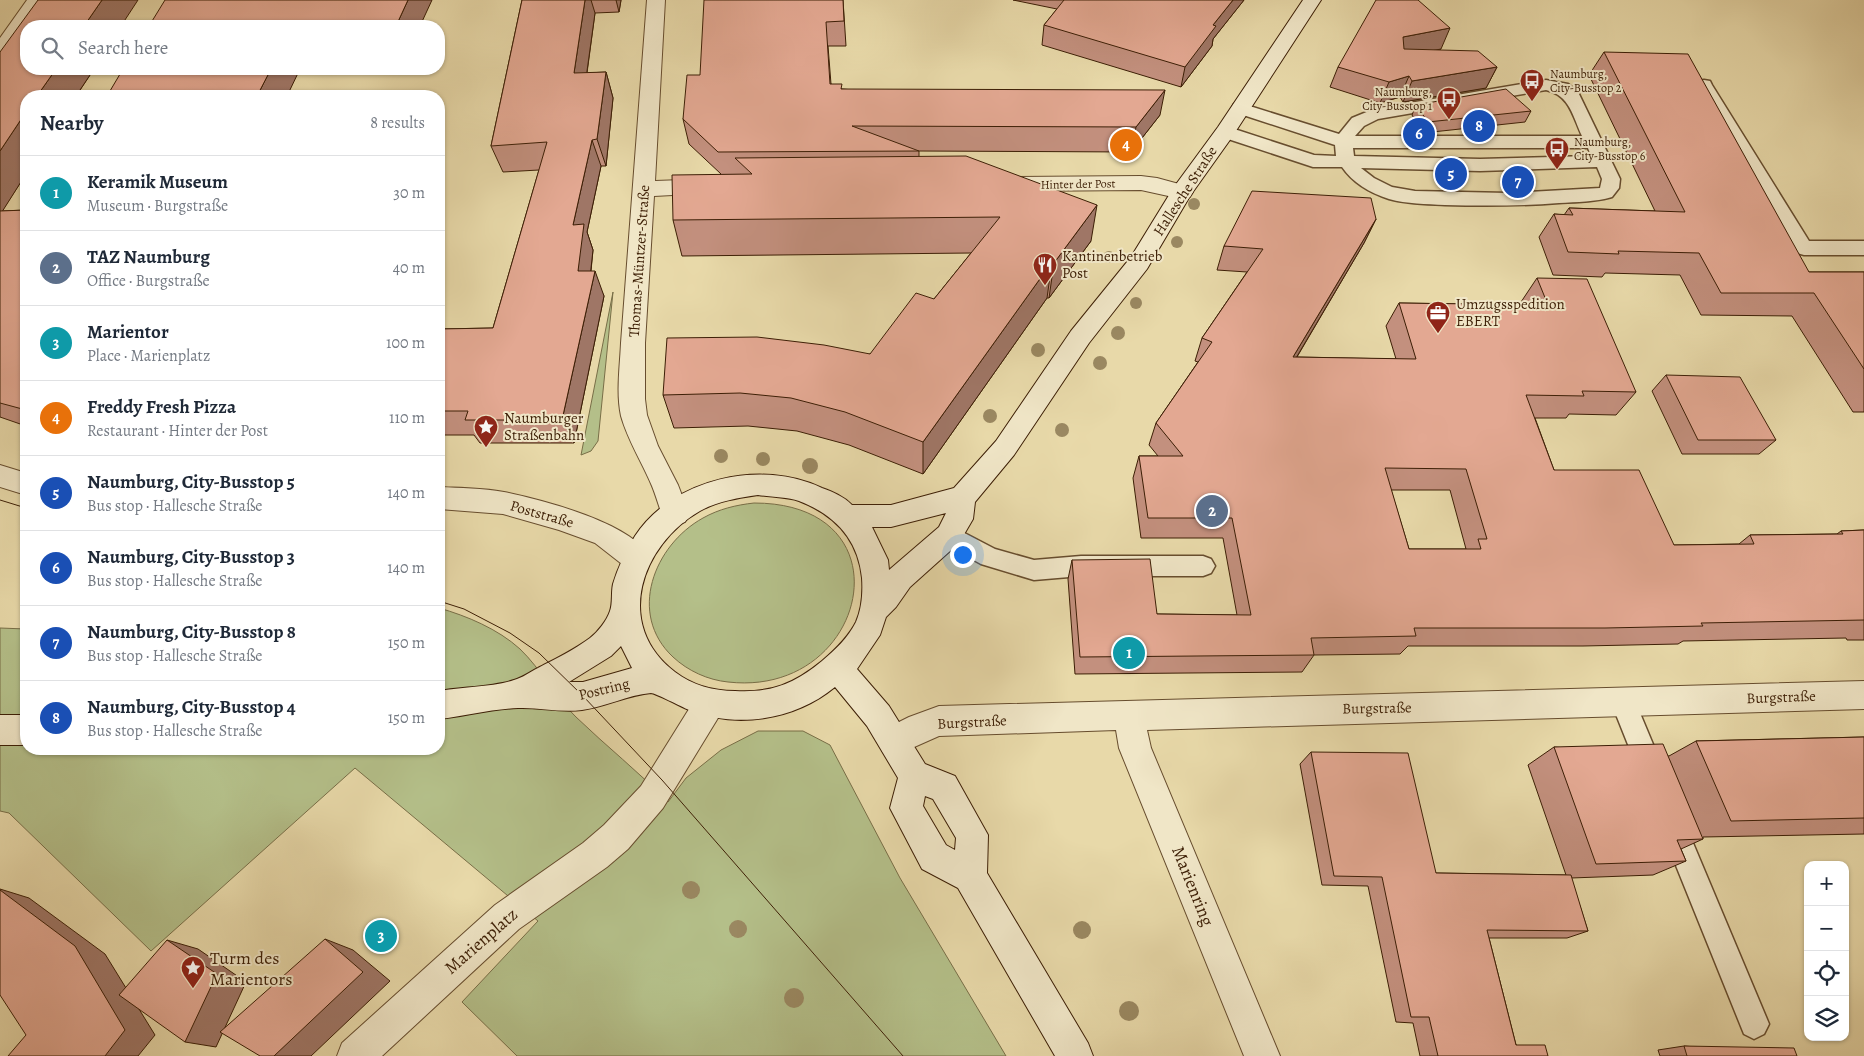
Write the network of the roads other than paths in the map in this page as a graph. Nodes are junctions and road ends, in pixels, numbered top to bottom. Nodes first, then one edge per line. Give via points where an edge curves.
1 (36, 0) edge
2 (656, 0) edge
3 (1312, 0) edge
4 (22, 20) edge
5 (20, 23) edge
6 (0, 52) edge
7 (1696, 73) edge
8 (1240, 108) junction
9 (1224, 132) junction
10 (1344, 142) junction
11 (1594, 142) junction
12 (1603, 162) junction
13 (1347, 163) junction
14 (982, 184) edge
15 (729, 186) edge
16 (644, 189) junction
17 (1182, 192) junction
18 (1864, 248) edge
19 (0, 476) edge
20 (20, 482) edge
21 (445, 498) edge
22 (962, 498) junction
23 (675, 514) junction
24 (848, 516) junction
25 (949, 535) junction
26 (637, 559) junction
27 (1203, 566) dead end
28 (876, 608) junction
29 (625, 613) junction
30 (838, 668) junction
31 (659, 678) junction
32 (518, 694) junction
33 (1864, 694) edge
34 (710, 702) junction
35 (1623, 702) junction
36 (445, 704) edge
37 (1129, 715) junction
38 (0, 730) edge
39 (20, 730) edge
40 (894, 741) junction
41 (914, 776) junction
42 (970, 876) junction
43 (1754, 1024) dead end
44 (355, 1056) edge
45 (1075, 1056) edge
46 (1262, 1056) edge

1 - 4 street
2 - 16 street, Thomas-Müntzer-Straße
3 - 8 street, Hallesche Straße
5 - 6 street
7 - 18 lane via 1804,248
8 - 9 street, Hallesche Straße
8 - 10 lane
9 - 13 lane via 1313,161
9 - 17 street, Hallesche Straße
10 - 11 lane
10 - 11 lane via 1355,123 1374,114 1546,85 1562,88 1572,96
10 - 13 lane
11 - 12 lane
12 - 13 lane via 1480,165
12 - 13 lane via 1610,179 1606,193 1497,201 1395,194 1355,173
14 - 17 street, Hinter der Post via 1141,183
15 - 16 street
16 - 23 street, Thomas-Müntzer-Straße via 633,343 633,406 645,447 665,485
17 - 22 street, Hallesche Straße via 1139,263 1080,337 1005,448
19 - 20 street
21 - 26 street, Poststraße via 503,503 562,519 598,532
22 - 24 street via 891,516
22 - 25 street via 959,519
23 - 24 street via 718,491 770,484 812,494 832,503
23 - 26 street via 648,540
24 - 28 street via 862,533 874,558 878,585
25 - 27 lane via 990,557 1034,570 1080,566
25 - 28 street via 900,578
26 - 29 street via 627,586
28 - 30 street via 861,642
29 - 31 street via 630,638
29 - 32 street, Postring via 601,647
30 - 34 street via 808,689 775,702 743,706
30 - 40 street via 878,716
31 - 32 street, Postring via 637,680 584,696
31 - 34 street via 688,696
32 - 36 street, Postring
33 - 35 street, Burgstraße
34 - 44 street, Marienplatz via 652,797 626,826 595,855 507,917
35 - 37 street, Burgstraße
35 - 43 lane
37 - 40 street, Burgstraße via 939,721
37 - 46 street, Marienring via 1135,748
38 - 39 street
40 - 41 street
41 - 42 street via 944,787 972,835
41 - 42 street via 906,808 919,832 934,858
42 - 45 street

